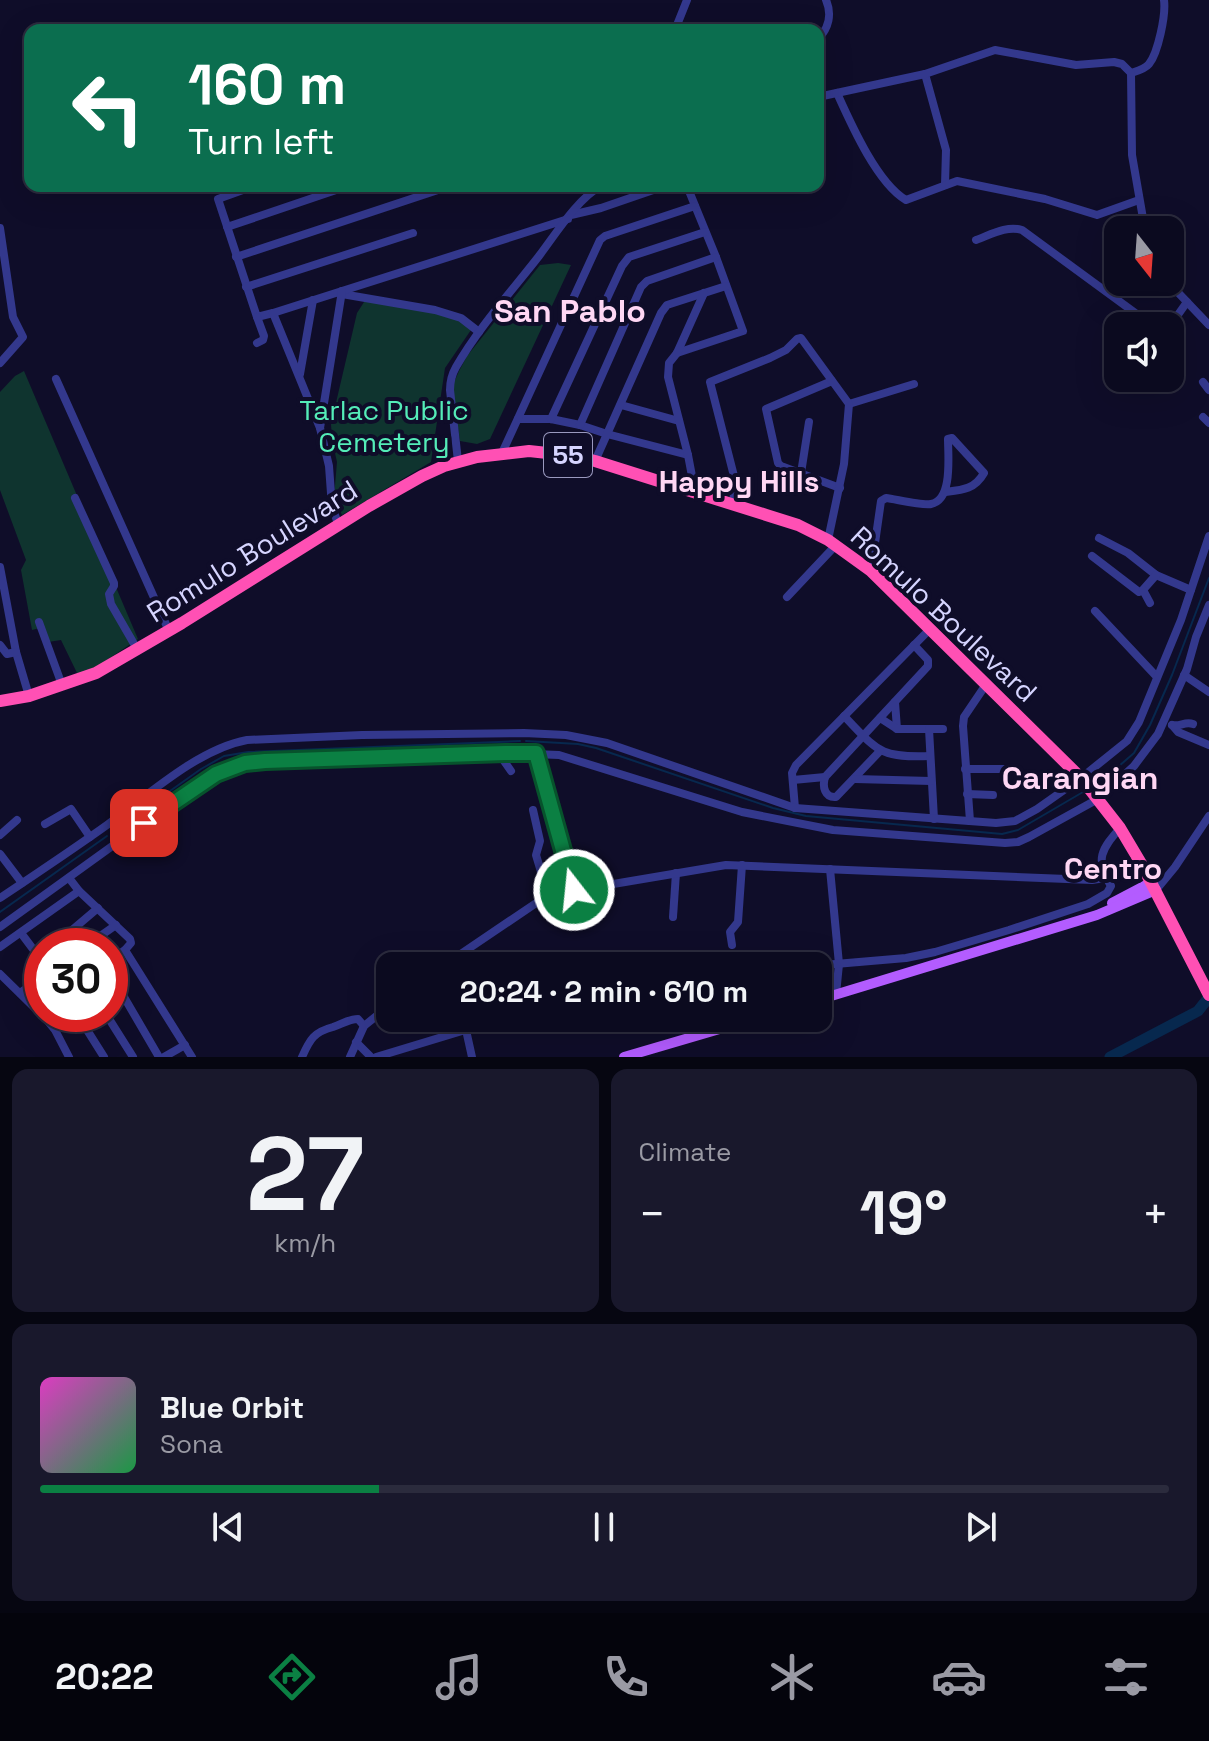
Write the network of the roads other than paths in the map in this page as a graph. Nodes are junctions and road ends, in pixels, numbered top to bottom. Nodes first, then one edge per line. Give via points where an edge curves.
1 (687, 0) edge
2 (826, 0) edge
3 (1164, 0) edge
4 (677, 24) edge
5 (824, 31) edge
6 (1131, 73) junction
7 (925, 74) junction
8 (837, 93) junction
9 (824, 96) edge
10 (945, 185) junction
11 (215, 192) edge
12 (237, 192) edge
13 (330, 192) edge
14 (432, 192) edge
15 (590, 192) edge
16 (648, 192) edge
17 (689, 192) edge
18 (218, 199) junction
19 (1139, 200) junction
20 (695, 206) junction
21 (1142, 216) edge
22 (570, 217) junction
23 (227, 227) junction
24 (0, 228) edge
25 (705, 232) junction
26 (413, 233) dead end
27 (976, 240) dead end
28 (236, 257) junction
29 (716, 257) junction
30 (726, 286) junction
31 (246, 287) junction
32 (342, 293) junction
33 (704, 293) junction
34 (1181, 296) edge
35 (313, 300) junction
36 (1187, 302) junction
37 (1134, 312) edge
38 (1180, 312) edge
39 (273, 313) junction
40 (257, 317) junction
41 (1209, 325) edge
42 (479, 332) junction
43 (257, 343) dead end
44 (677, 353) junction
45 (0, 363) edge
46 (300, 376) junction
47 (56, 379) dead end
48 (832, 381) junction
49 (914, 384) dead end
50 (849, 404) junction
51 (621, 405) junction
52 (518, 419) junction
53 (551, 419) junction
54 (679, 421) junction
55 (809, 422) dead end
56 (580, 425) junction
57 (320, 428) junction
58 (607, 434) junction
59 (502, 453) junction
60 (688, 455) junction
61 (458, 461) junction
62 (595, 461) junction
63 (801, 473) junction
64 (840, 488) junction
65 (695, 492) junction
66 (946, 492) junction
67 (75, 498) dead end
68 (733, 503) junction
69 (339, 526) junction
70 (1209, 536) edge
71 (1099, 538) dead end
72 (832, 542) junction
73 (1092, 556) dead end
74 (0, 567) edge
75 (871, 571) junction
76 (1156, 575) junction
77 (1143, 590) junction
78 (1191, 590) junction
79 (787, 597) dead end
80 (1150, 603) dead end
81 (1209, 605) edge
82 (1095, 611) dead end
83 (39, 622) dead end
84 (930, 629) junction
85 (169, 631) junction
86 (0, 645) edge
87 (914, 645) junction
88 (137, 649) junction
89 (16, 652) junction
90 (1184, 675) junction
91 (1157, 677) junction
92 (987, 683) junction
93 (62, 685) junction
94 (1209, 692) edge
95 (29, 696) junction
96 (0, 701) edge
97 (895, 702) junction
98 (844, 716) junction
99 (880, 718) junction
100 (1168, 723) junction
101 (1193, 724) dead end
102 (897, 729) junction
103 (929, 729) junction
104 (943, 729) dead end
105 (524, 733) junction
106 (863, 736) junction
107 (1209, 745) edge
108 (880, 751) junction
109 (505, 753) junction
110 (520, 753) junction
111 (536, 753) junction
112 (930, 756) junction
113 (965, 769) junction
114 (1005, 769) dead end
115 (511, 771) dead end
116 (825, 777) junction
117 (1081, 778) junction
118 (855, 779) junction
119 (793, 780) junction
120 (931, 781) junction
121 (967, 794) junction
122 (993, 795) dead end
123 (1098, 799) junction
124 (795, 808) junction
125 (533, 810) dead end
126 (1209, 816) edge
127 (934, 819) junction
128 (17, 820) dead end
129 (970, 821) junction
130 (45, 824) dead end
131 (105, 826) junction
132 (1120, 828) junction
133 (0, 835) edge
134 (90, 837) junction
135 (117, 843) junction
136 (0, 854) edge
137 (742, 865) junction
138 (830, 869) junction
139 (676, 873) junction
140 (69, 878) junction
141 (1105, 878) junction
142 (22, 883) junction
143 (1155, 889) junction
144 (574, 890) junction
145 (79, 891) junction
146 (548, 895) junction
147 (0, 898) edge
148 (98, 908) junction
149 (673, 917) dead end
150 (116, 925) junction
151 (0, 927) edge
152 (74, 928) edge
153 (112, 928) edge
154 (119, 928) edge
155 (21, 933) junction
156 (24, 936) edge
157 (732, 945) dead end
158 (0, 947) edge
159 (464, 952) edge
160 (128, 955) edge
161 (839, 964) junction
162 (832, 965) edge
163 (0, 974) edge
164 (24, 990) edge
165 (20, 993) junction
166 (836, 994) junction
167 (832, 995) edge
168 (1209, 995) edge
169 (24, 996) edge
170 (128, 1002) edge
171 (376, 1016) edge
172 (364, 1026) junction
173 (56, 1032) edge
174 (88, 1032) edge
175 (117, 1032) edge
176 (459, 1032) edge
177 (466, 1032) edge
178 (709, 1032) edge
179 (356, 1042) junction
180 (185, 1045) junction
181 (69, 1057) edge
182 (104, 1057) edge
183 (133, 1057) edge
184 (162, 1057) edge
185 (192, 1057) edge
186 (302, 1057) edge
187 (350, 1057) edge
188 (373, 1057) edge
189 (472, 1057) edge
190 (624, 1057) edge

1 - 4 street
2 - 5 street via 830,9
3 - 6 street via 1163,25 1151,61
6 - 7 street via 1114,62 1076,65 995,50
6 - 19 street via 1132,155
7 - 8 street
7 - 10 street via 946,150
8 - 9 street
8 - 10 street via 867,152 898,196 912,199
10 - 19 street via 957,181 1097,215
11 - 18 street
12 - 18 street
13 - 23 street
14 - 28 street
15 - 22 street
16 - 22 street
17 - 20 street
18 - 23 street
19 - 21 street
20 - 25 street
20 - 52 street via 600,240
22 - 32 street
22 - 42 street
23 - 28 street
24 - 45 street via 13,317 23,337
25 - 29 street
25 - 53 street via 629,257
26 - 31 street
27 - 37 street via 1014,227 1022,230
28 - 31 street
29 - 30 street
29 - 56 street via 641,287
30 - 33 street
30 - 44 street via 743,331
31 - 40 street
32 - 35 street
32 - 42 street via 435,310 461,318
32 - 57 street
33 - 44 street
33 - 51 street via 667,305 661,313
34 - 36 street
35 - 39 street
35 - 46 street
36 - 38 street
36 - 41 street
39 - 40 street
39 - 46 street
40 - 43 street via 264,336
42 - 61 street via 450,381
44 - 54 street via 668,377
46 - 57 street
47 - 85 street
48 - 50 street
48 - 63 street via 766,409 778,463
48 - 68 street via 801,338 770,358 710,382 735,480
49 - 50 street
50 - 64 street
51 - 54 street
51 - 58 street
52 - 53 street
52 - 59 street
53 - 56 street
54 - 60 street
55 - 63 street
56 - 58 street
57 - 69 street
58 - 60 street
58 - 62 street
59 - 61 highway, Romulo Boulevard / 55
59 - 62 highway, Romulo Boulevard / 55 via 534,451
60 - 65 street
61 - 69 highway, Romulo Boulevard / 55 via 422,476
62 - 65 highway, Romulo Boulevard / 55
63 - 64 street
64 - 72 street
65 - 68 highway, Romulo Boulevard / 55
66 - 66 street via 971,487 984,475 952,438
66 - 75 street via 931,504 881,501
67 - 88 street via 114,583 111,604
68 - 72 highway, Romulo Boulevard / 55
69 - 85 highway, Romulo Boulevard / 55
70 - 78 street
71 - 76 street
72 - 75 highway, Romulo Boulevard / 55
72 - 79 street
73 - 77 street
74 - 89 street
75 - 84 highway, Romulo Boulevard / 55
76 - 77 street
76 - 78 street
77 - 80 street
78 - 91 street
81 - 90 street
82 - 91 street
83 - 93 street
84 - 87 street
84 - 92 highway, Romulo Boulevard / 55
85 - 88 highway, Romulo Boulevard / 55
86 - 89 street via 7,654
87 - 97 street via 928,666
87 - 98 street
88 - 93 highway, Romulo Boulevard / 55
89 - 95 street
90 - 94 street
90 - 100 street
91 - 117 street via 1127,741
92 - 113 street via 964,717
92 - 117 highway, Romulo Boulevard / 55
93 - 95 highway, Romulo Boulevard / 55
95 - 96 highway, Romulo Boulevard / 55
97 - 99 street
97 - 102 street
98 - 106 street
98 - 119 street via 796,765
99 - 102 street
99 - 106 street
100 - 101 street
100 - 107 street
100 - 123 street via 1134,766
102 - 103 street
103 - 104 street
103 - 112 street
105 - 110 street
105 - 124 street via 607,743
105 - 131 street via 229,743 193,762
106 - 108 street
106 - 116 street
108 - 112 street
108 - 118 street
109 - 110 street
109 - 115 street
109 - 135 street via 245,763 216,774
110 - 111 street
111 - 123 street via 559,755 742,812 833,830 1018,842
111 - 144 street
112 - 120 street
113 - 114 street
113 - 121 street
116 - 118 street via 823,788 832,797
116 - 119 street
117 - 123 highway, Romulo Boulevard / 55
117 - 129 street via 1015,821
118 - 120 street
119 - 124 street
120 - 127 street
121 - 122 street
121 - 129 street
123 - 132 highway, Romulo Boulevard / 55
124 - 127 street
125 - 146 street via 540,841 536,855
126 - 143 street
127 - 129 street
128 - 133 street
130 - 134 street via 71,809
131 - 134 street
131 - 135 street
132 - 141 street via 1102,851
132 - 143 highway, Romulo Boulevard / 55
134 - 142 street
135 - 140 street
136 - 142 street
137 - 138 street
137 - 139 street
137 - 157 street
138 - 141 street
138 - 161 street
139 - 144 street
139 - 149 street
140 - 145 street
140 - 151 street
141 - 161 street via 1111,886 1101,897 1009,930 906,958
142 - 147 street
143 - 166 main road via 1086,917
143 - 168 highway, Romulo Boulevard / 55
144 - 146 street
145 - 148 street
145 - 155 street
146 - 159 street
148 - 150 street
148 - 152 street
150 - 153 street
150 - 154 street
155 - 156 street
155 - 158 street
160 - 180 street
161 - 162 street
161 - 166 street
163 - 165 street
164 - 165 street
165 - 169 street
166 - 167 main road
170 - 184 street
171 - 172 street
172 - 179 street
172 - 186 street via 351,1019 324,1028
173 - 181 street
174 - 182 street
175 - 183 street
176 - 188 street
177 - 189 street
178 - 190 main road
179 - 187 street
179 - 188 street
180 - 184 street
180 - 185 street

